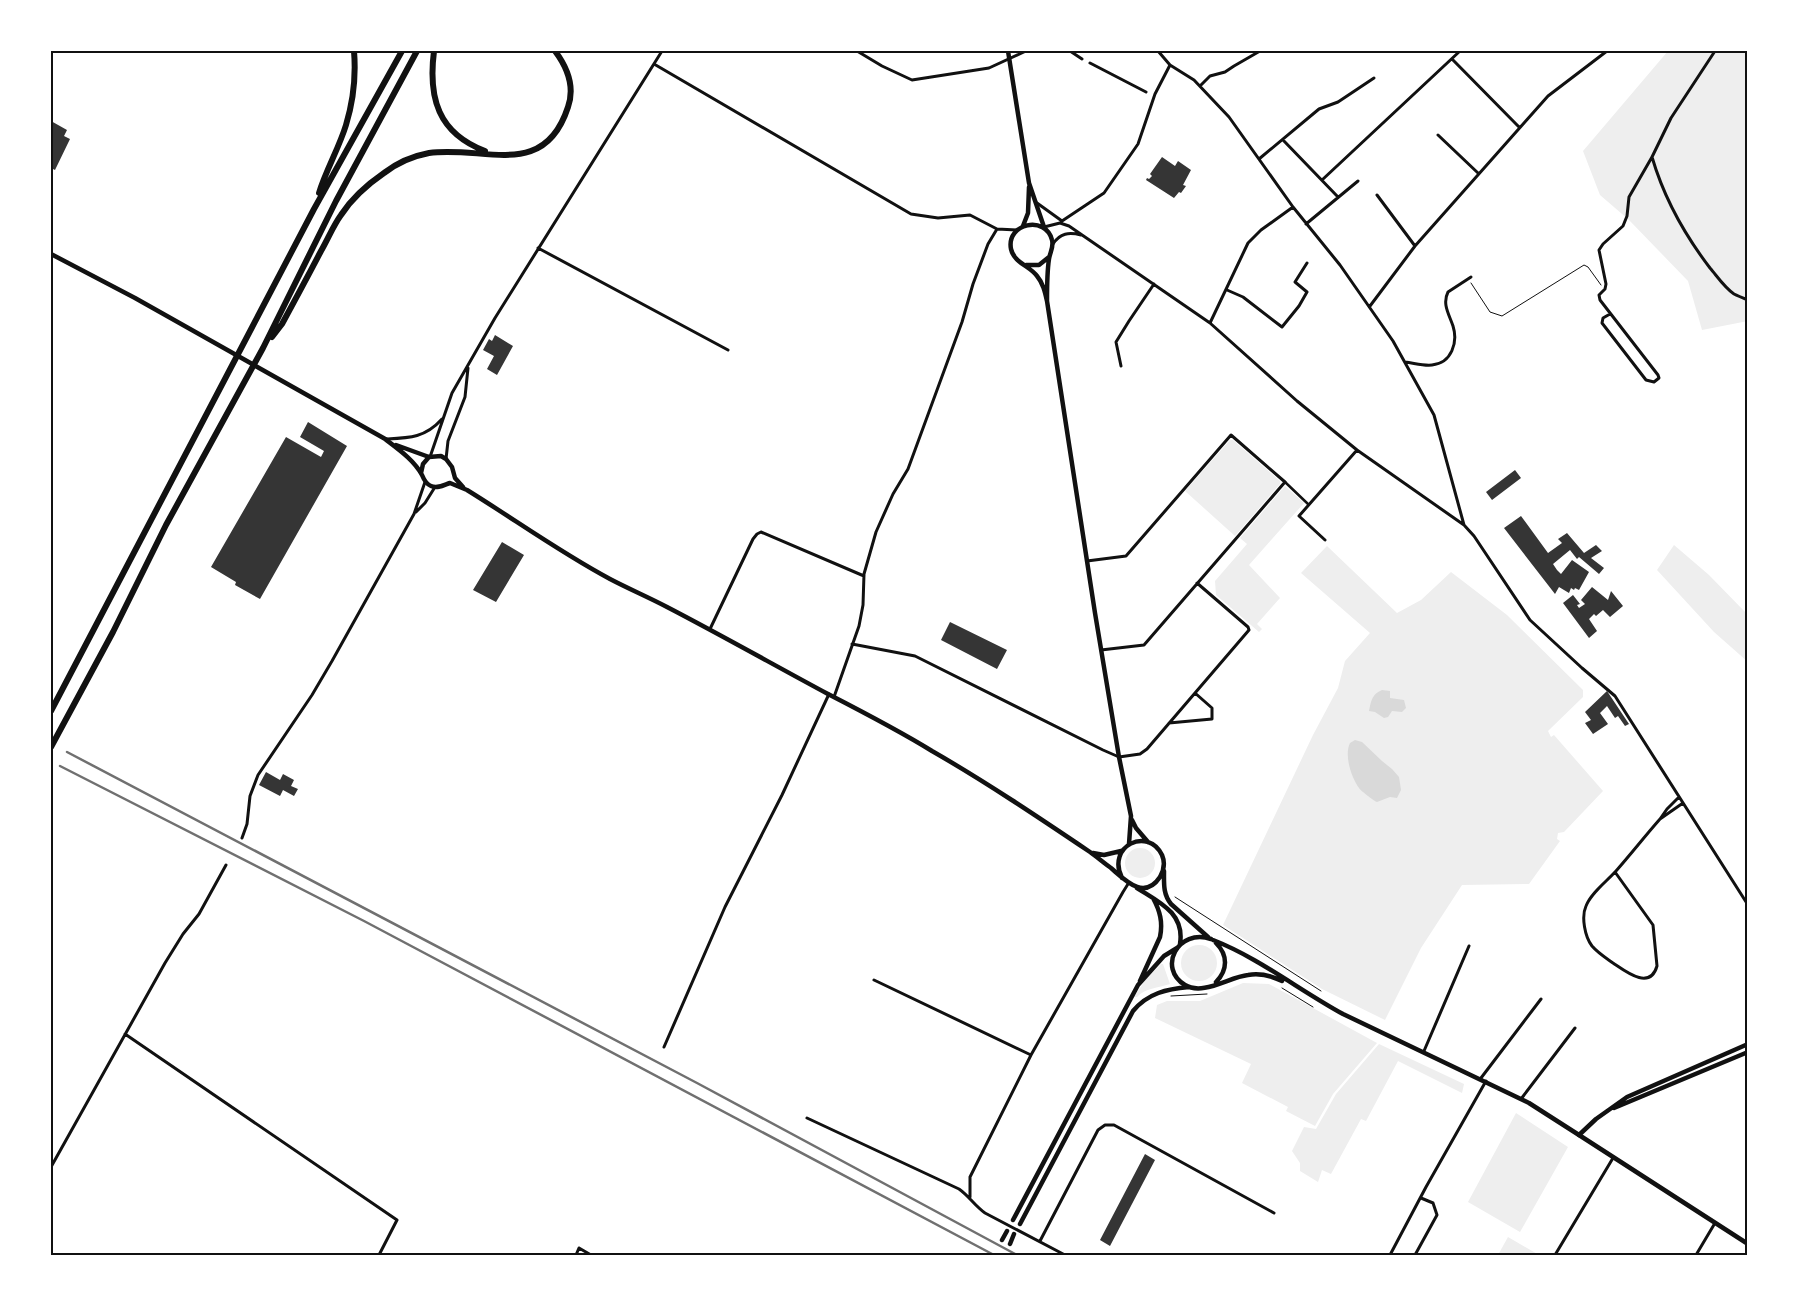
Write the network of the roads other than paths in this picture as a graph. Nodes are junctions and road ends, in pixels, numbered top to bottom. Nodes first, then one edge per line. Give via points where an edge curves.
1 (354, 51) edge
2 (402, 51) edge
3 (417, 51) edge
4 (434, 51) edge
5 (555, 51) edge
6 (662, 51) edge
7 (857, 51) edge
8 (1008, 51) edge
9 (1026, 51) edge
10 (1158, 51) edge
11 (1260, 51) edge
12 (1460, 51) edge
13 (1607, 51) edge
14 (1715, 51) edge
15 (1070, 52) edge
16 (1009, 59) junction
17 (1082, 59) dead end
18 (1452, 59) junction
19 (1090, 63) dead end
20 (654, 64) junction
21 (1170, 65) junction
22 (1374, 78) dead end
23 (1200, 86) junction
24 (1146, 92) dead end
25 (1519, 127) junction
26 (1438, 135) dead end
27 (1283, 140) junction
28 (493, 155) junction
29 (1652, 157) junction
30 (1259, 159) junction
31 (1478, 173) junction
32 (1322, 180) junction
33 (1358, 181) dead end
34 (1029, 183) junction
35 (1377, 195) dead end
36 (1338, 197) junction
37 (1035, 202) junction
38 (1293, 207) junction
39 (314, 209) junction
40 (1062, 221) junction
41 (1306, 224) junction
42 (1023, 226) junction
43 (1069, 226) junction
44 (1044, 228) junction
45 (997, 229) junction
46 (1016, 230) junction
47 (1088, 239) junction
48 (1053, 244) junction
49 (1415, 246) junction
50 (538, 248) junction
51 (51, 254) edge
52 (1049, 257) junction
53 (1307, 263) dead end
54 (1025, 265) junction
55 (1470, 278) road end
56 (1154, 284) junction
57 (1227, 290) junction
58 (1748, 300) edge
59 (1047, 301) junction
60 (1370, 307) junction
61 (1610, 314) junction
62 (1210, 323) junction
63 (262, 350) junction
64 (728, 350) dead end
65 (1405, 362) junction
66 (469, 365) junction
67 (1121, 366) dead end
68 (444, 416) junction
69 (385, 439) junction
70 (1357, 450) junction
71 (429, 457) junction
72 (446, 459) junction
73 (453, 470) junction
74 (421, 474) junction
75 (425, 482) junction
76 (1285, 482) junction
77 (447, 484) junction
78 (435, 487) junction
79 (466, 490) junction
80 (1308, 504) junction
81 (414, 514) junction
82 (1464, 525) junction
83 (1325, 540) dead end
84 (1087, 562) junction
85 (864, 576) junction
86 (1197, 583) junction
87 (710, 630) junction
88 (852, 644) junction
89 (1101, 650) junction
90 (1195, 693) junction
91 (832, 695) junction
92 (51, 711) edge
93 (1168, 724) junction
94 (51, 747) edge
95 (1119, 757) junction
96 (1679, 797) junction
97 (1683, 803) junction
98 (1131, 816) junction
99 (1660, 819) junction
100 (242, 838) dead end
101 (1149, 842) junction
102 (1130, 844) junction
103 (1121, 851) junction
104 (1090, 852) junction
105 (1164, 864) junction
106 (226, 865) dead end
107 (1615, 872) junction
108 (1122, 878) junction
109 (1128, 884) junction
110 (1136, 887) junction
111 (1153, 898) junction
112 (1748, 905) edge
113 (1212, 939) junction
114 (1178, 946) junction
115 (1469, 946) dead end
116 (874, 980) dead end
117 (1138, 985) junction
118 (1213, 985) junction
119 (1293, 985) junction
120 (1189, 987) junction
121 (1541, 999) dead end
122 (1575, 1028) dead end
123 (125, 1034) junction
124 (1748, 1044) edge
125 (664, 1047) dead end
126 (1424, 1051) junction
127 (1748, 1052) edge
128 (1031, 1055) junction
129 (1481, 1078) junction
130 (1486, 1081) junction
131 (1521, 1099) junction
132 (1610, 1108) junction
133 (807, 1118) dead end
134 (1579, 1135) junction
135 (1613, 1158) junction
136 (51, 1167) edge
137 (970, 1197) junction
138 (1421, 1198) junction
139 (1274, 1213) dead end
140 (1013, 1220) dead end
141 (1715, 1223) junction
142 (1020, 1224) dead end
143 (1007, 1231) dead end
144 (1014, 1234) dead end
145 (1002, 1240) dead end
146 (1040, 1241) junction
147 (1010, 1244) dead end
148 (1748, 1244) edge
149 (379, 1255) edge
150 (576, 1255) edge
151 (591, 1255) edge
152 (1065, 1255) edge
153 (1390, 1255) edge
154 (1415, 1255) edge
155 (1555, 1255) edge
156 (1696, 1255) edge

1 - 39 highway via 354,74 346,124 326,170
2 - 39 highway
3 - 63 highway via 336,201
4 - 28 highway via 431,70 433,94 445,124 462,140
5 - 28 highway via 570,80 570,102 564,120 545,144 530,152 515,156
6 - 20 street
7 - 16 street via 912,80 989,68
8 - 16 main road
9 - 16 street
10 - 21 street
11 - 23 street via 1225,72 1210,76
12 - 18 street
13 - 25 street via 1548,96
14 - 29 street via 1678,106
15 - 17 street
16 - 34 main road
18 - 25 street
18 - 32 street
19 - 24 street
20 - 45 street via 911,214 938,218 970,215
20 - 50 street
21 - 23 street
21 - 40 street via 1153,96 1138,144 1104,193
22 - 27 street via 1338,102 1318,109
23 - 30 street via 1229,117
25 - 31 street
26 - 31 street
27 - 30 street
27 - 32 street
28 - 63 highway via 428,153 404,160 362,191 341,215 282,324
29 - 58 street via 1677,218 1695,248 1734,294
29 - 61 street via 1629,197 1623,226 1599,250 1606,281 1599,297
30 - 38 street
31 - 49 street
32 - 36 street
33 - 36 street
34 - 37 main road
34 - 42 main road via 1028,213
35 - 49 street
36 - 41 street
37 - 40 street
37 - 44 main road
38 - 41 street
38 - 57 street via 1261,230 1248,244
39 - 92 highway
40 - 43 street
41 - 60 street
42 - 44 main road via 1034,224
42 - 46 main road
43 - 44 street via 1060,223
43 - 47 street
44 - 48 main road
45 - 46 street
45 - 85 street via 975,277 960,329 911,462 876,532
46 - 54 main road via 1011,250
47 - 48 street via 1064,234
47 - 56 street
48 - 52 main road
49 - 60 street
50 - 64 street
50 - 66 street
51 - 69 main road
52 - 54 main road via 1039,265
52 - 59 main road
53 - 57 street via 1295,282 1307,292 1282,326 1243,297
54 - 59 main road via 1038,276
55 - 65 street via 1446,296 1446,310 1453,327 1452,353 1432,365
56 - 62 street
56 - 67 street via 1116,342
57 - 62 street
59 - 84 main road
60 - 65 street
61 - 61 street via 1658,375 1654,382 1646,380 1602,323
62 - 70 street
63 - 94 highway via 166,525
65 - 82 street via 1434,415
66 - 68 street via 452,393
66 - 72 street via 465,397 448,441
68 - 69 street via 422,435
68 - 71 street
69 - 71 main road
69 - 74 main road
70 - 80 street
70 - 82 street
71 - 72 main road
71 - 74 main road
72 - 73 main road
73 - 77 main road
73 - 79 main road via 455,478
74 - 75 main road
75 - 78 main road
75 - 81 street
76 - 80 street
76 - 84 street via 1231,435 1126,556
76 - 86 street
77 - 78 main road
77 - 79 main road
78 - 81 street
79 - 87 main road via 595,570
80 - 83 street via 1299,517
81 - 100 street via 318,687 258,775 250,796
82 - 96 street via 1532,622 1615,696
84 - 89 main road
85 - 87 street via 759,532
85 - 88 street via 863,605
86 - 89 street via 1144,645
86 - 90 street via 1249,630
87 - 91 main road
88 - 91 street
88 - 95 street via 916,656
89 - 95 main road
90 - 93 street
90 - 93 street via 1212,708 1212,718
91 - 104 main road via 955,764
91 - 125 street via 726,907
93 - 95 street via 1143,753
95 - 98 main road
96 - 97 street
96 - 99 street
97 - 99 street
97 - 112 street
98 - 101 main road via 1136,828
98 - 102 main road
99 - 107 street
101 - 102 main road
101 - 105 main road via 1161,853
102 - 103 main road
103 - 104 main road via 1104,855
103 - 108 main road via 1117,864
104 - 108 main road
105 - 110 main road via 1155,882 1150,886
105 - 113 main road via 1166,898
106 - 123 street
107 - 107 street via 1585,907 1588,939 1596,951 1634,976 1647,977 1657,966 1654,929
108 - 109 main road
109 - 110 main road
109 - 128 street
110 - 111 main road
111 - 114 main road via 1179,921 1182,930
111 - 117 main road via 1161,916 1162,929
113 - 114 main road via 1194,936
113 - 118 main road via 1222,950 1225,962 1222,975
113 - 119 main road via 1250,957
114 - 117 main road via 1164,956
114 - 120 main road via 1173,968 1177,978
115 - 126 street
116 - 128 street
117 - 140 main road
118 - 119 main road via 1251,974
118 - 120 main road via 1201,989
119 - 126 main road via 1343,1014
120 - 142 main road via 1158,992 1133,1011
121 - 129 street
122 - 131 street
123 - 136 street
123 - 149 street via 397,1220
124 - 132 main road via 1627,1096
126 - 129 main road
127 - 132 main road
128 - 137 street via 970,1177
129 - 130 main road
130 - 131 main road
130 - 138 street
131 - 134 main road
132 - 134 main road
133 - 137 street
134 - 135 main road
135 - 141 main road
135 - 155 street
137 - 146 street via 980,1209
138 - 153 street
138 - 154 street via 1433,1203 1437,1215
139 - 146 street via 1114,1125 1105,1125 1098,1130
141 - 148 main road
141 - 156 street
143 - 145 main road
144 - 147 main road
146 - 152 street
150 - 151 street via 579,1248

